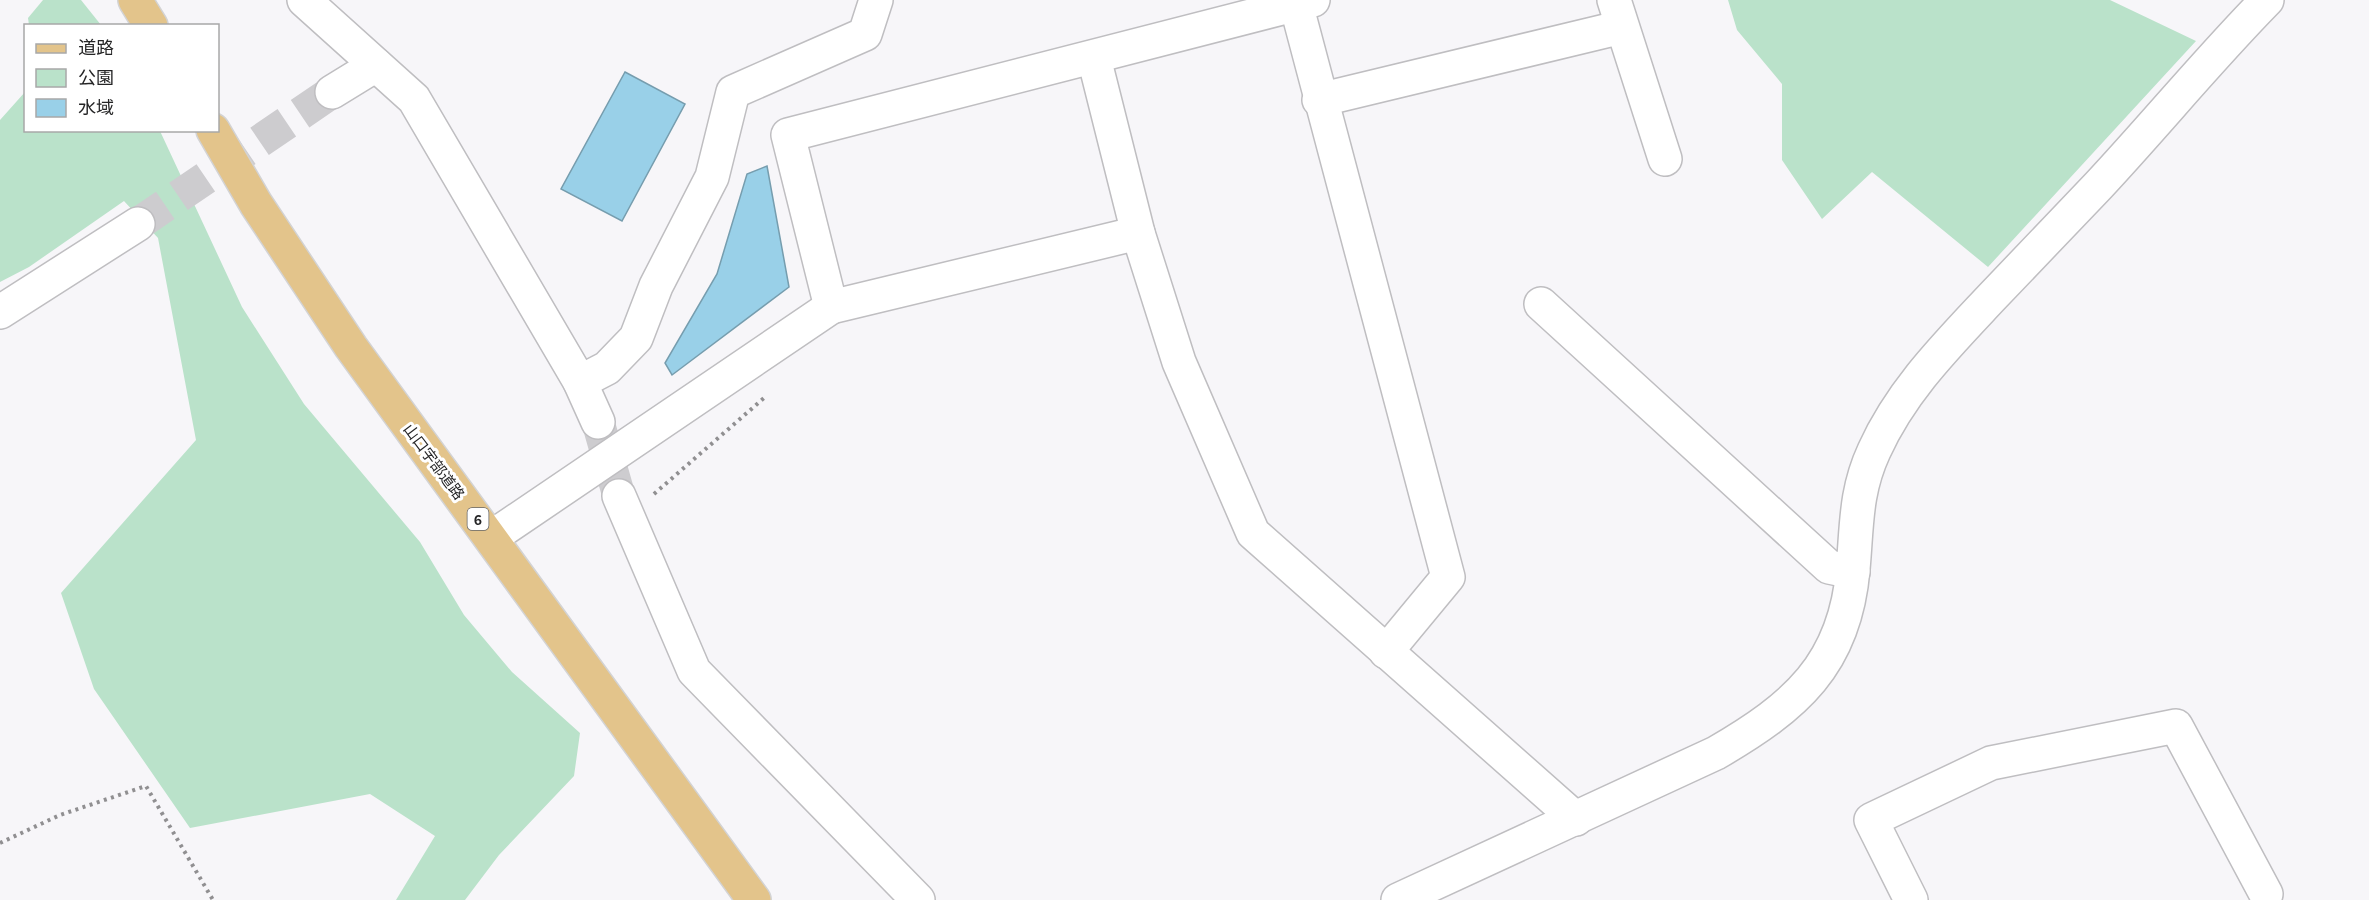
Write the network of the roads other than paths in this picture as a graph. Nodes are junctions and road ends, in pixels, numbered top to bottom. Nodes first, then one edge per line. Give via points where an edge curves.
1 (135, 0) edge
2 (304, 0) edge
3 (876, 0) edge
4 (2267, 0) edge
5 (1304, 2) edge
6 (1618, 13) edge
7 (150, 24) edge
8 (1094, 58) junction
9 (376, 65) junction
10 (332, 92) tunnel mouth
11 (1319, 100) junction
12 (214, 132) edge
13 (1665, 159) dead end
14 (138, 224) tunnel mouth
15 (1138, 233) junction
16 (1541, 304) dead end
17 (831, 307) junction
18 (0, 312) edge
19 (580, 382) junction
20 (598, 422) tunnel mouth
21 (624, 506) tunnel mouth
22 (492, 537) junction
23 (1853, 572) junction
24 (1386, 652) junction
25 (1576, 819) junction
26 (2264, 898) edge
27 (754, 900) edge
28 (918, 900) edge
29 (1398, 900) edge
30 (1911, 900) edge

1 - 7 main road
2 - 9 street
3 - 19 street via 865,34 733,92 712,177 656,286 636,338 607,368
4 - 23 street via 2230,37 2161,120 1932,360 1899,405 1859,488
5 - 8 street
5 - 11 street
6 - 11 street
6 - 13 street
8 - 15 street
8 - 17 street via 788,135
9 - 10 street
9 - 19 street via 414,99
11 - 24 street via 1448,577
12 - 22 main road, 山口宇部道路 / 6 via 256,204 351,347
14 - 18 street
15 - 17 street
15 - 24 street via 1179,362 1253,533
16 - 23 street via 1829,567
17 - 22 street
19 - 20 street
21 - 28 street via 694,671
22 - 27 main road, 山口宇部道路 / 6
23 - 25 street via 1848,611 1832,653 1804,689 1754,731 1716,753
24 - 25 street
25 - 29 street
26 - 30 street via 2176,726 1991,764 1871,820

